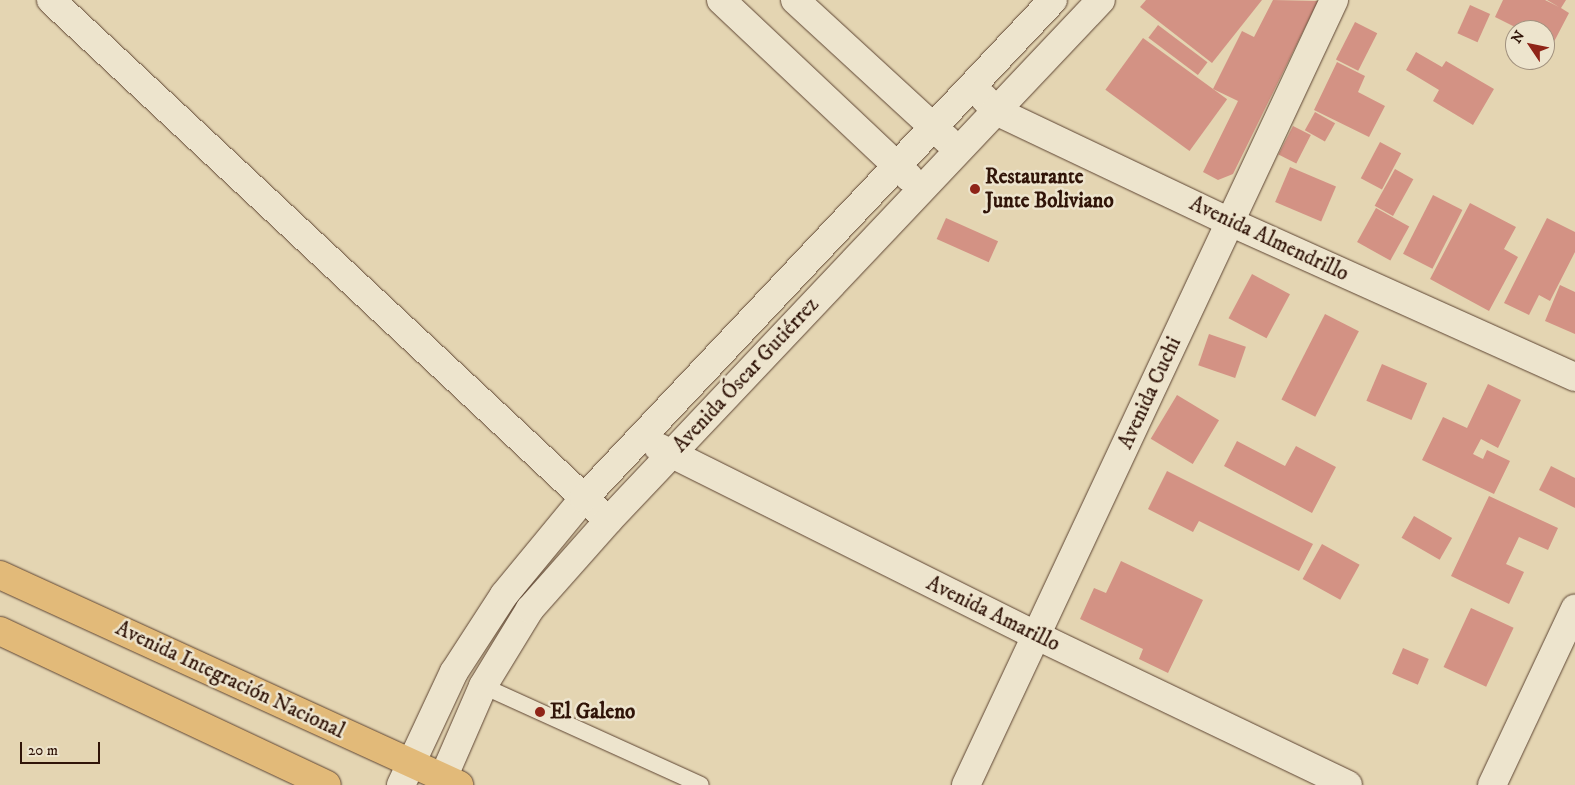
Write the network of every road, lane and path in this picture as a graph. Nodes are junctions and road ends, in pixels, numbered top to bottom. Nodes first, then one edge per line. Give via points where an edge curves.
1 (51, 0) edge
2 (721, 0) edge
3 (795, 0) edge
4 (1052, 0) edge
5 (1101, 0) edge
6 (1334, 0) edge
7 (972, 86) junction
8 (996, 111) junction
9 (933, 127) junction
10 (958, 150) junction
11 (897, 165) junction
12 (922, 188) junction
13 (1230, 222) junction
14 (1575, 377) edge
15 (641, 438) junction
16 (673, 454) junction
17 (584, 498) junction
18 (608, 521) junction
19 (0, 575) edge
20 (1575, 609) edge
21 (0, 631) edge
22 (1035, 636) junction
23 (483, 686) junction
24 (406, 774) edge
25 (448, 782) edge
26 (328, 785) edge
27 (701, 785) edge
28 (966, 785) edge
29 (1348, 785) edge
30 (1492, 785) edge

1 - 17 street
2 - 11 street
3 - 9 street
4 - 7 street, Avenida Óscar Gutiérrez
5 - 8 street, Avenida Óscar Gutiérrez
6 - 13 street, Avenida Cuchi
7 - 8 street, Avenida Almendrillo
7 - 9 street, Avenida Óscar Gutiérrez
8 - 10 street, Avenida Óscar Gutiérrez
8 - 13 street, Avenida Almendrillo
9 - 10 street
9 - 11 street, Avenida Óscar Gutiérrez
10 - 12 street, Avenida Óscar Gutiérrez
11 - 12 street
11 - 15 street, Avenida Óscar Gutiérrez
12 - 16 street, Avenida Óscar Gutiérrez
13 - 14 street, Avenida Almendrillo
13 - 22 street, Avenida Cuchi
15 - 16 street, Avenida Amarillo
15 - 17 street, Avenida Óscar Gutiérrez
16 - 18 street, Avenida Óscar Gutiérrez
16 - 22 street, Avenida Amarillo
17 - 18 street
17 - 24 street, Avenida Óscar Gutiérrez via 504,595 454,672
18 - 23 street, Avenida Óscar Gutiérrez via 530,609
19 - 24 main road, Avenida Integración Nacional
20 - 30 street
21 - 26 main road
22 - 28 street, Avenida Cuchi
22 - 29 street, Avenida Amarillo
23 - 25 street, Avenida Óscar Gutiérrez
23 - 27 lane
24 - 25 main road, Avenida Integración Nacional

